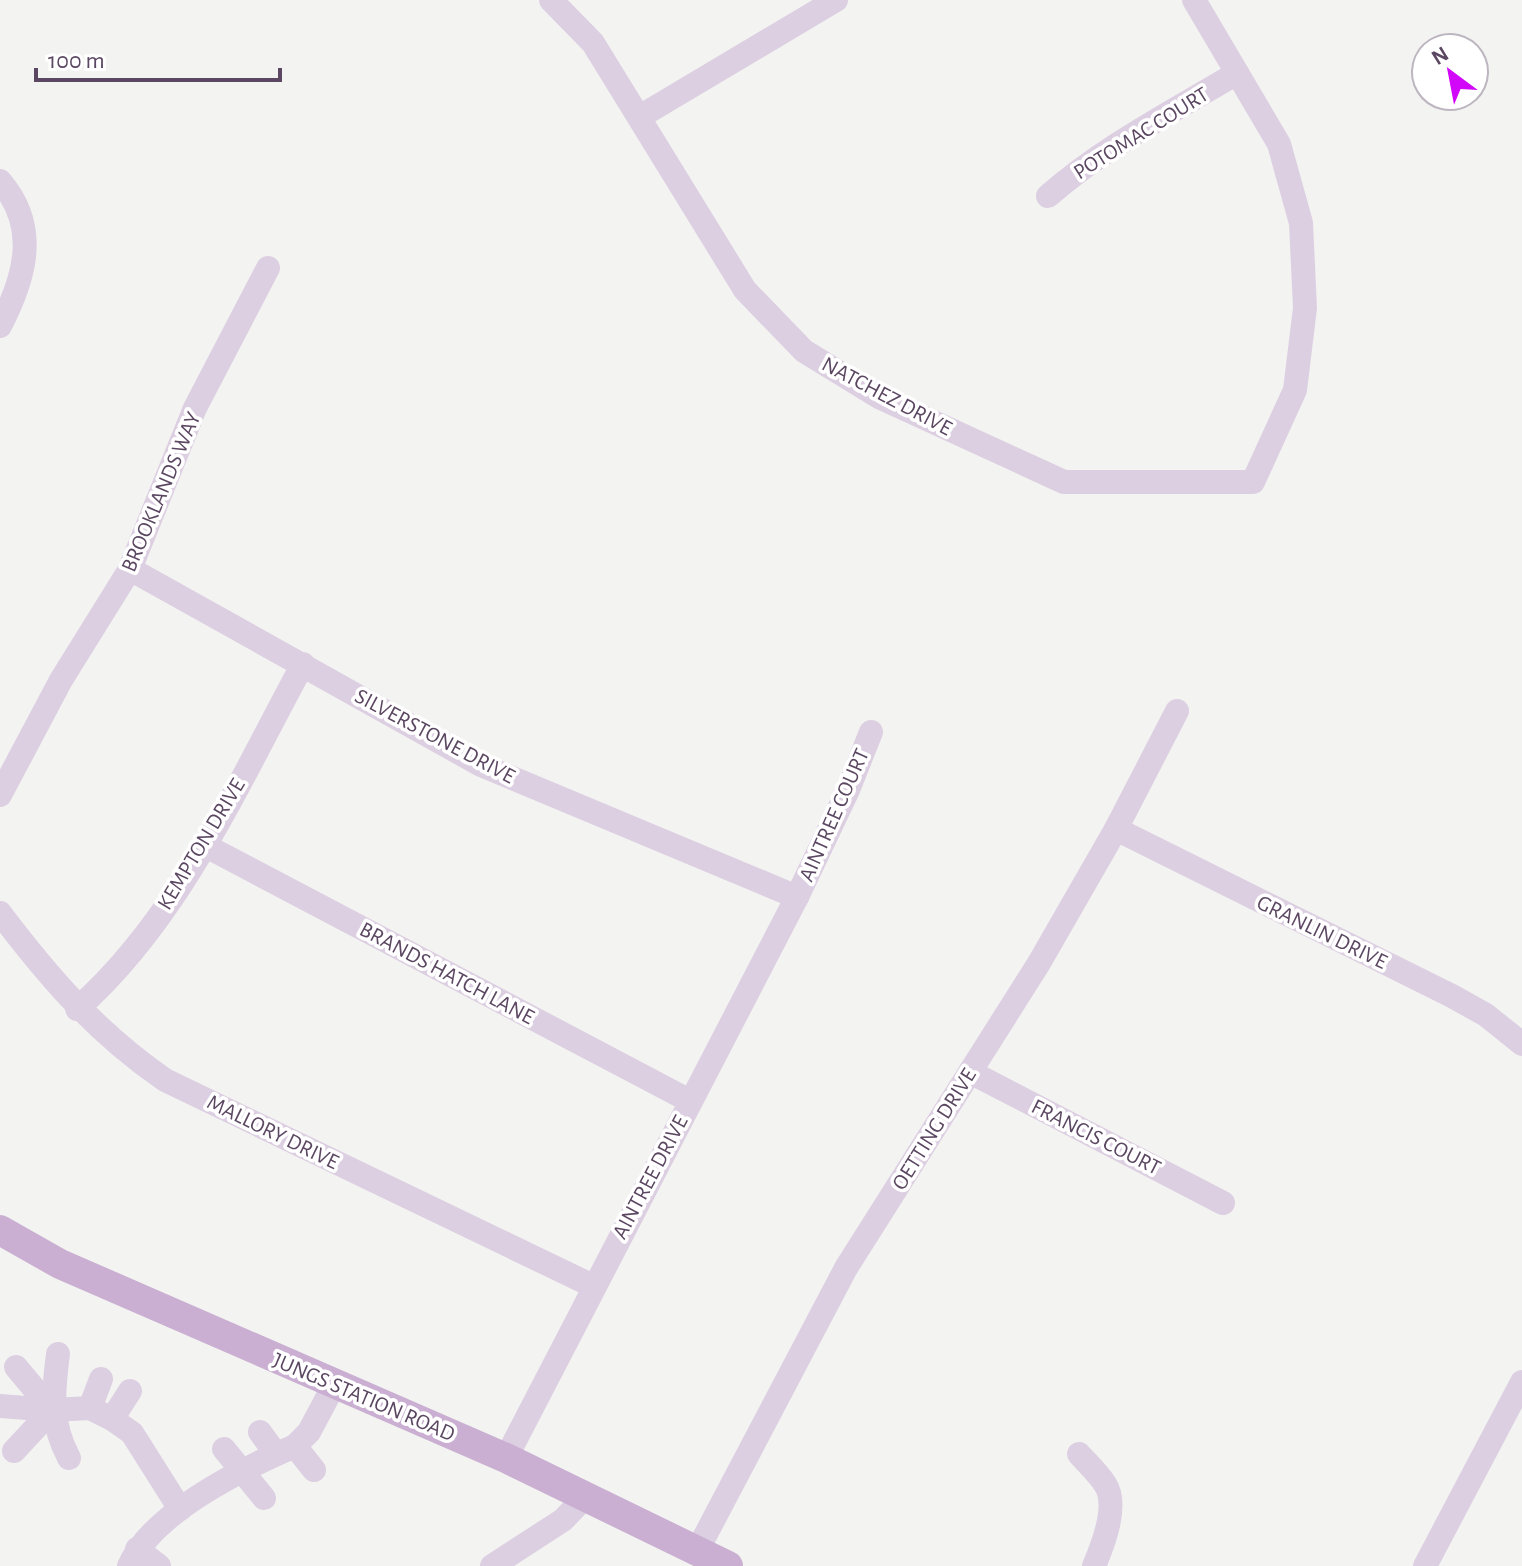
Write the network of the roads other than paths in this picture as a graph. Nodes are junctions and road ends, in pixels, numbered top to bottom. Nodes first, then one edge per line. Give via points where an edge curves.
1 (551, 0) edge
2 (836, 0) edge
3 (1194, 0) edge
4 (1237, 73) junction
5 (641, 116) junction
6 (0, 181) edge
7 (1048, 196) dead end
8 (268, 268) dead end
9 (0, 326) edge
10 (130, 569) junction
11 (303, 664) junction
12 (1177, 711) dead end
13 (871, 732) dead end
14 (0, 795) edge
15 (1116, 829) junction
16 (204, 845) junction
17 (797, 897) junction
18 (0, 913) edge
19 (77, 1009) junction
20 (1522, 1044) edge
21 (970, 1072) junction
22 (690, 1101) junction
23 (1223, 1203) dead end
24 (0, 1230) edge
25 (593, 1286) junction
26 (58, 1354) dead end
27 (16, 1367) dead end
28 (101, 1379) dead end
29 (1522, 1382) edge
30 (334, 1385) junction
31 (130, 1391) dead end
32 (0, 1406) edge
33 (52, 1410) junction
34 (101, 1413) junction
35 (260, 1432) dead end
36 (224, 1449) dead end
37 (286, 1450) junction
38 (14, 1451) dead end
39 (1079, 1454) dead end
40 (69, 1458) dead end
41 (506, 1458) junction
42 (314, 1470) dead end
43 (243, 1473) junction
44 (585, 1497) junction
45 (264, 1498) dead end
46 (180, 1509) junction
47 (697, 1551) junction
48 (133, 1558) edge
49 (159, 1566) edge
50 (492, 1566) edge
51 (728, 1566) edge
52 (1094, 1566) edge
53 (1425, 1566) edge

1 - 5 street, NATCHEZ DRIVE via 593,43
2 - 5 street
3 - 4 street
4 - 5 street, NATCHEZ DRIVE via 1279,144 1301,223 1305,308 1295,390 1253,482 1064,482 879,397 804,351 745,290
4 - 7 street, POTOMAC COURT via 1082,166
6 - 9 street via 19,209 26,238 25,269
8 - 10 street, BROOKLANDS WAY via 195,408
10 - 11 street, SILVERSTONE DRIVE
10 - 14 street, BROOKLANDS WAY via 61,680
11 - 16 street, KEMPTON DRIVE
11 - 17 street, SILVERSTONE DRIVE via 481,765
12 - 15 street, OETTING DRIVE
13 - 17 street, AINTREE COURT
15 - 20 street, GRANLIN DRIVE via 1452,996
15 - 21 street, OETTING DRIVE
16 - 19 street, KEMPTON DRIVE via 148,933 112,978
16 - 22 street, BRANDS HATCH LANE
17 - 22 street, AINTREE DRIVE
18 - 19 street, MALLORY DRIVE
19 - 25 street, MALLORY DRIVE via 165,1080
21 - 23 street, FRANCIS COURT
21 - 47 street, OETTING DRIVE via 846,1268
22 - 25 street, AINTREE DRIVE
24 - 30 main road, JUNGS STATION ROAD via 60,1264
25 - 41 street, AINTREE DRIVE
26 - 33 street
27 - 33 street
28 - 34 street
29 - 53 street
30 - 37 street via 309,1432
30 - 41 main road, JUNGS STATION ROAD
31 - 34 street
32 - 33 street
33 - 34 street
33 - 38 street
33 - 40 street
34 - 46 street via 132,1433
35 - 37 street
36 - 43 street
37 - 42 street
37 - 43 street
39 - 52 street via 1107,1486 1104,1543
41 - 44 main road, JUNGS STATION ROAD
43 - 45 street
43 - 46 street
44 - 47 main road, JUNGS STATION ROAD
44 - 50 street via 563,1520
46 - 48 street
47 - 51 main road, JUNGS STATION ROAD
48 - 49 street

